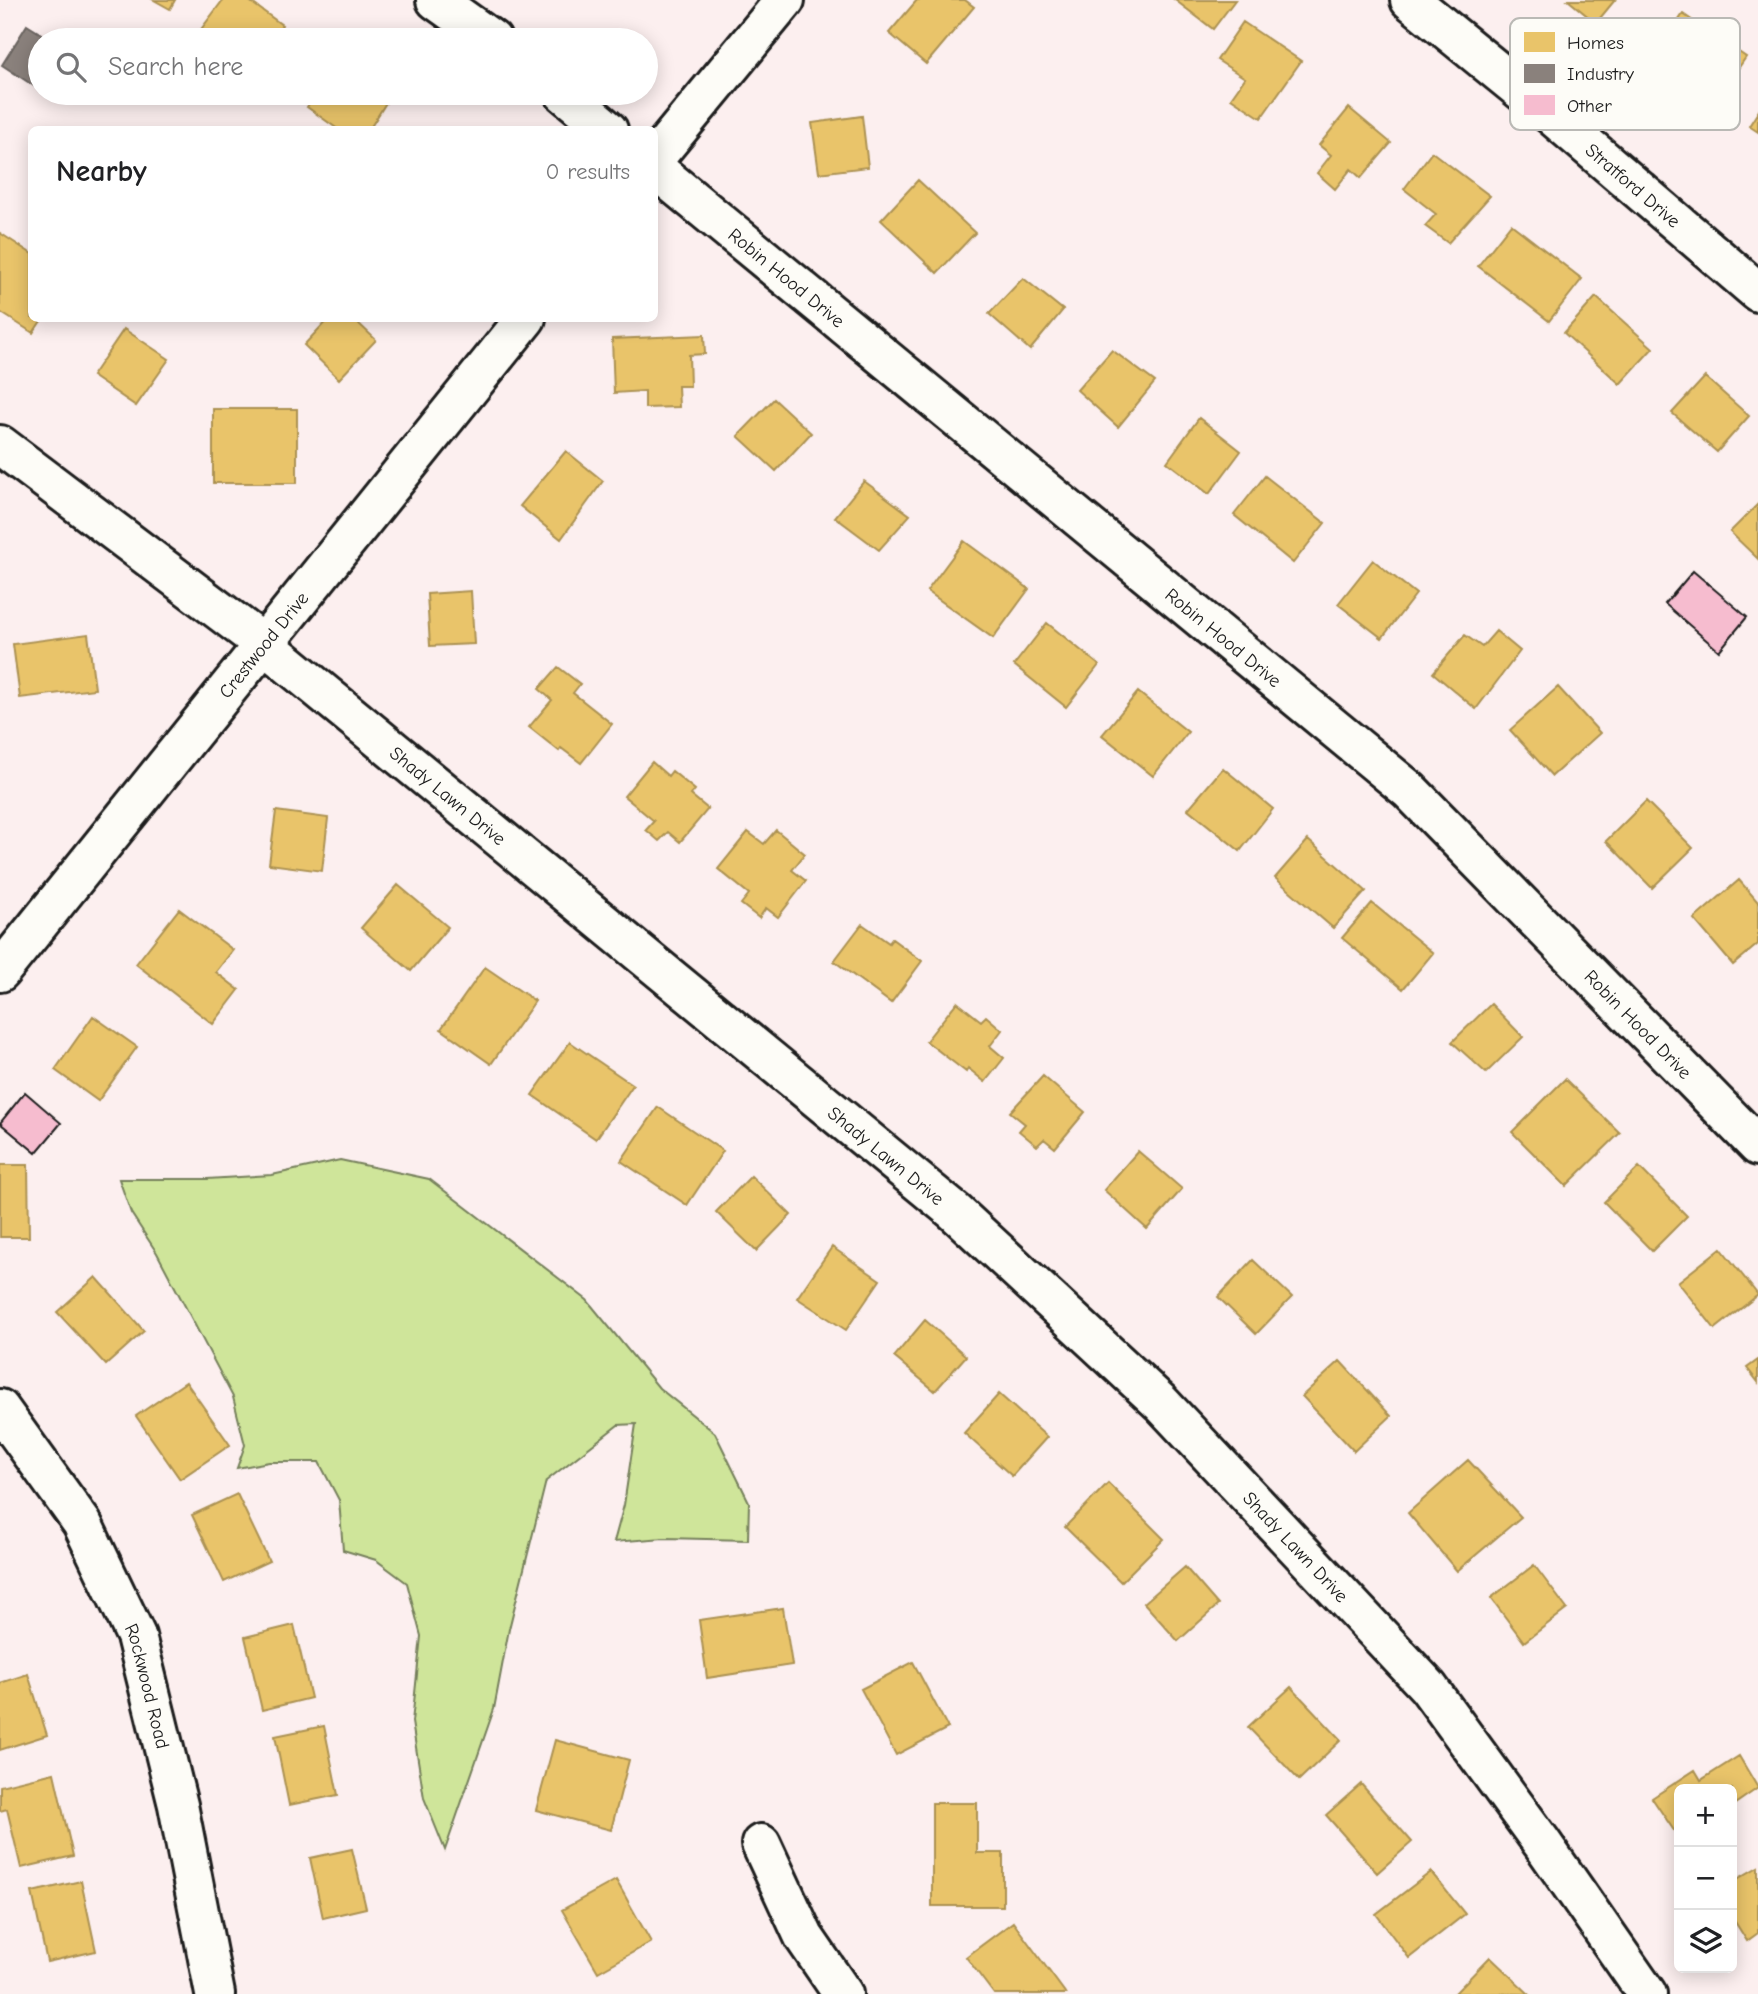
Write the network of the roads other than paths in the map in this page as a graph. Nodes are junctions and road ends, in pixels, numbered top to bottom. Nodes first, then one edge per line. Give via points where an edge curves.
1 (436, 0) edge
2 (785, 0) edge
3 (1410, 0) edge
4 (475, 28) edge
5 (1510, 81) edge
6 (578, 105) edge
7 (603, 126) edge
8 (1569, 130) edge
9 (658, 154) edge
10 (658, 171) edge
11 (1758, 292) edge
12 (523, 322) edge
13 (0, 445) edge
14 (265, 645) junction
15 (0, 972) edge
16 (1758, 1146) edge
17 (0, 1409) edge
18 (761, 1844) dead end
19 (215, 1994) edge
20 (842, 1994) edge
21 (1647, 1994) edge

1 - 4 street
2 - 9 street
3 - 5 street, Stratford Drive
6 - 7 street
8 - 11 street, Stratford Drive
10 - 16 street, Robin Hood Drive via 1409,790
12 - 14 street, Crestwood Drive
13 - 14 street, Shady Lawn Drive
14 - 15 street, Crestwood Drive
14 - 21 street, Shady Lawn Drive via 954,1211 1161,1403 1427,1687
17 - 19 street, Rockwood Road via 82,1523 136,1636 178,1805
18 - 20 street via 804,1937

